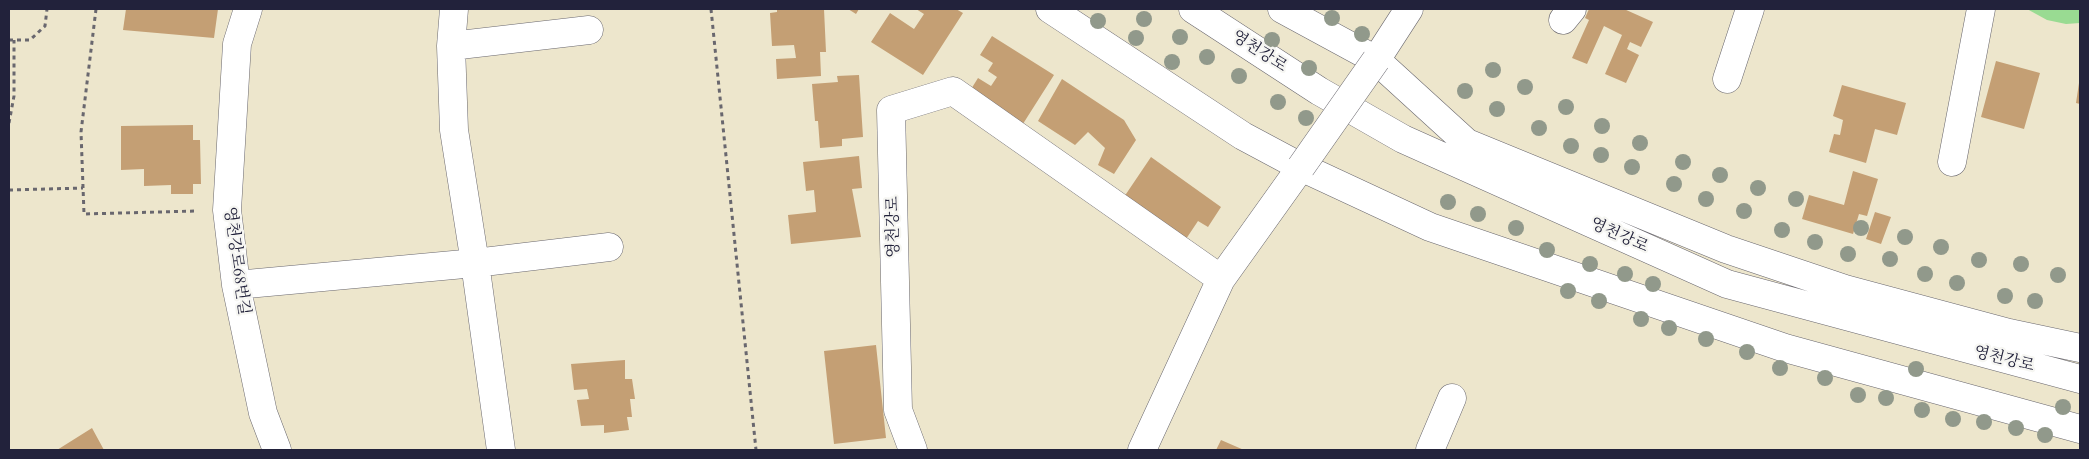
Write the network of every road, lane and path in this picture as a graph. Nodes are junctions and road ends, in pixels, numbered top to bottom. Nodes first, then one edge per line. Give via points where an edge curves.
1 (47, 9) edge
2 (96, 9) edge
3 (248, 9) edge
4 (454, 9) edge
5 (711, 9) edge
6 (1050, 9) edge
7 (1193, 9) edge
8 (1282, 9) edge
9 (1409, 9) edge
10 (1750, 9) edge
11 (1981, 9) edge
12 (589, 30) dead end
13 (9, 40) edge
14 (14, 40) junction
15 (451, 46) junction
16 (1376, 60) junction
17 (1726, 79) dead end
18 (9, 123) edge
19 (1952, 162) dead end
20 (1301, 167) junction
21 (83, 188) junction
22 (9, 190) edge
23 (227, 210) junction
24 (609, 248) dead end
25 (475, 263) junction
26 (1221, 279) junction
27 (236, 285) junction
28 (2080, 348) edge
29 (2080, 379) edge
30 (1452, 398) dead end
31 (2080, 429) edge
32 (277, 450) edge
33 (501, 450) edge
34 (756, 450) edge
35 (913, 450) edge
36 (1142, 450) edge
37 (1430, 450) edge

1 - 14 path via 45,26 30,40
2 - 21 path via 81,132
3 - 23 street, 영천강로68번길 via 237,44
4 - 15 street
5 - 34 path
6 - 20 street via 1243,136
7 - 29 street, 영천강로 via 1319,91 1403,138 1727,284
8 - 16 street, 영천강로
9 - 16 street
10 - 17 street
11 - 19 street
12 - 15 street
13 - 14 path
14 - 18 path via 14,96
15 - 25 street via 454,130
16 - 20 street, bridge
16 - 28 street, 영천강로 via 1467,144 1726,249 1836,286 2009,333
20 - 26 street
20 - 31 street via 1430,227 1785,348
21 - 22 path
21 - 23 path via 84,214
23 - 27 street, 영천강로68번길
24 - 25 street
25 - 27 street
25 - 33 street
26 - 35 street, 영천강로 via 953,91 892,110 898,410
26 - 36 street
27 - 32 street, 영천강로68번길 via 263,412
30 - 37 street

